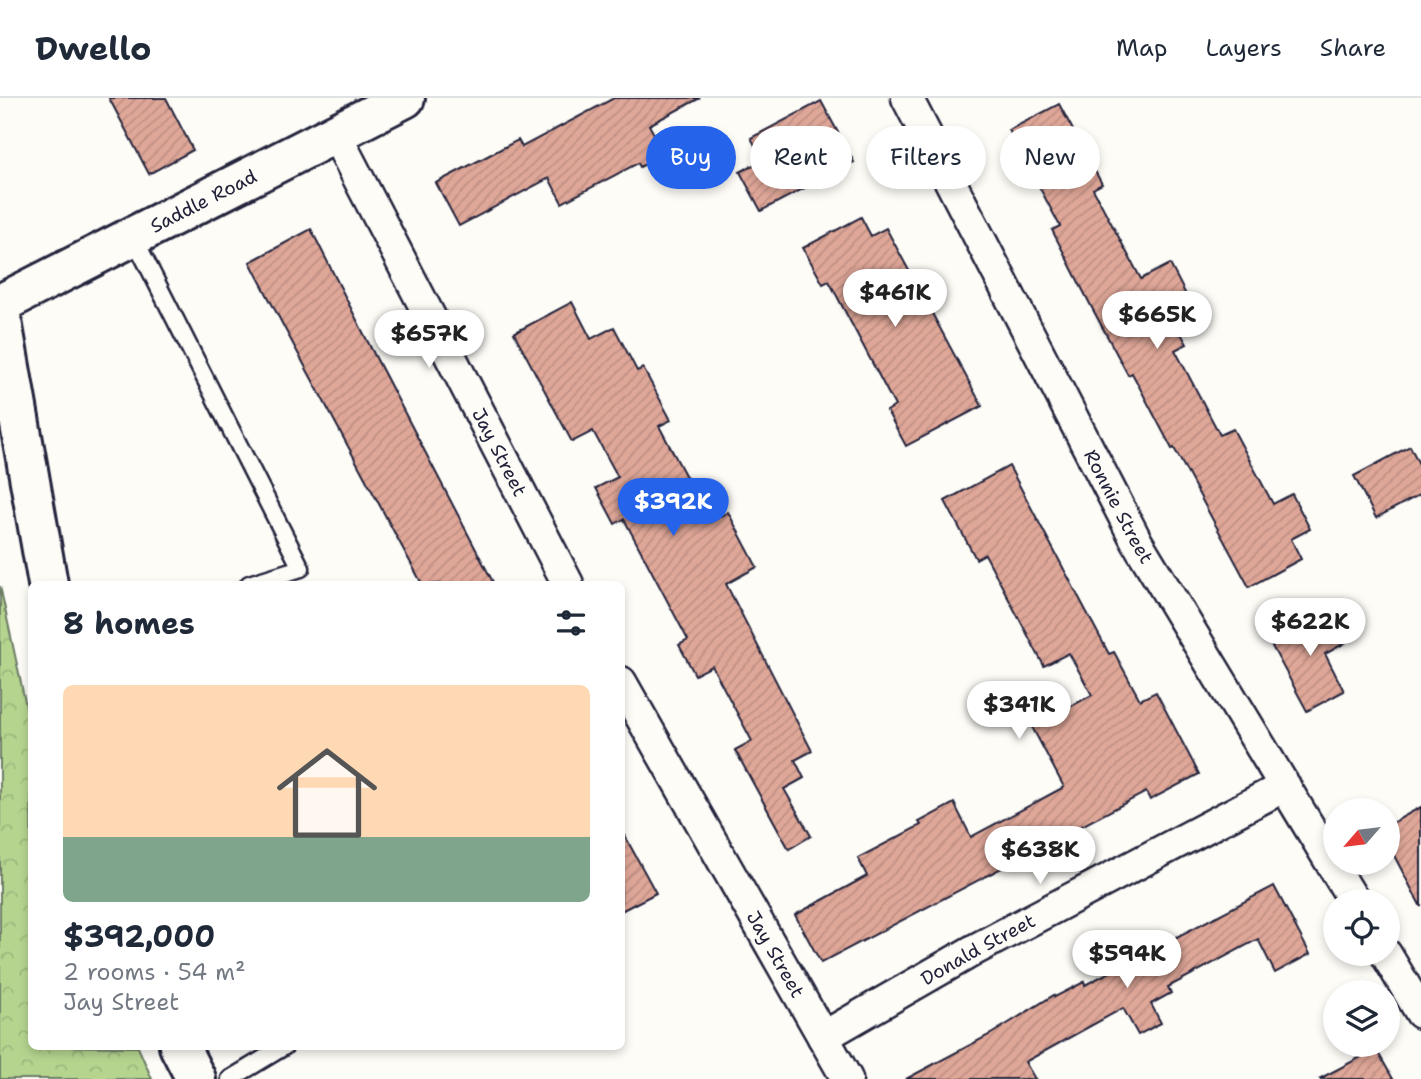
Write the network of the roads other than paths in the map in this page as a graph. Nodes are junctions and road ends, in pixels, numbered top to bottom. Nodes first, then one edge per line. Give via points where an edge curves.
1 (405, 98) edge
2 (907, 98) edge
3 (335, 133) junction
4 (133, 236) junction
5 (0, 304) edge
6 (0, 310) edge
7 (47, 581) edge
8 (260, 581) edge
9 (566, 581) edge
10 (625, 689) edge
11 (1285, 786) junction
12 (1347, 889) edge
13 (1393, 966) edge
14 (1421, 1013) edge
15 (823, 1037) junction
16 (181, 1050) edge
17 (278, 1050) edge
18 (195, 1079) edge
19 (230, 1079) edge
20 (847, 1079) edge

1 - 3 street, Saddle Road
2 - 11 street, Ronnie Street via 1137,542
3 - 4 street, Saddle Road
3 - 9 street, Jay Street
4 - 5 street, Saddle Road
4 - 8 lane via 301,568
6 - 7 street
10 - 15 street, Jay Street
11 - 12 street, Ronnie Street
11 - 15 street, Donald Street via 974,950
13 - 14 street
15 - 20 street, Jay Street
16 - 18 street
17 - 19 lane

